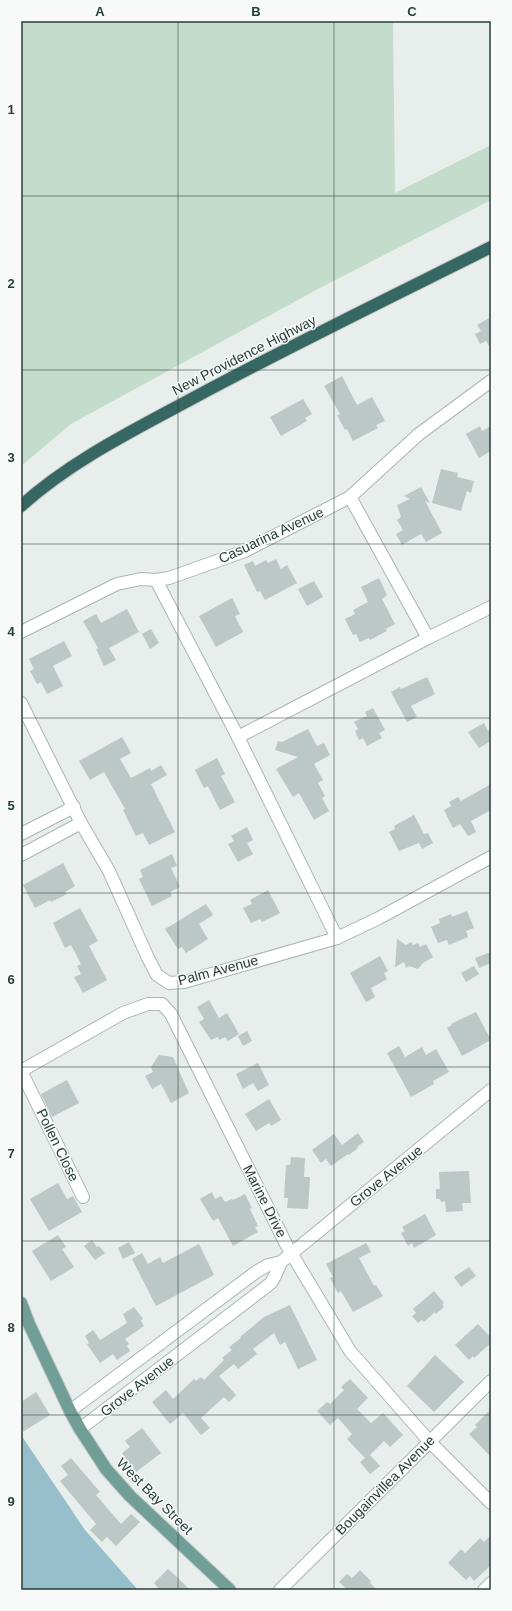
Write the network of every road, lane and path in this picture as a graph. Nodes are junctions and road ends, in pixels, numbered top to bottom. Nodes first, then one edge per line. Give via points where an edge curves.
1 (491, 247) edge
2 (491, 381) edge
3 (350, 497) junction
4 (21, 506) edge
5 (156, 580) junction
6 (491, 607) edge
7 (21, 632) edge
8 (428, 638) junction
9 (21, 703) edge
10 (238, 737) junction
11 (74, 808) junction
12 (81, 823) junction
13 (21, 834) edge
14 (21, 855) edge
15 (491, 858) edge
16 (337, 938) junction
17 (21, 1071) edge
18 (491, 1090) edge
19 (83, 1197) dead end
20 (292, 1254) junction
21 (281, 1262) junction
22 (21, 1303) edge
23 (491, 1381) edge
24 (70, 1411) junction
25 (80, 1429) junction
26 (429, 1441) junction
27 (491, 1503) edge
28 (491, 1583) edge
29 (230, 1590) edge
30 (280, 1590) edge
31 (484, 1590) edge

1 - 4 highway, New Providence Highway via 152,420 86,458
2 - 3 street, Casuarina Avenue via 419,434
3 - 5 street, Casuarina Avenue via 245,551 183,574
3 - 8 street
5 - 7 street, Casuarina Avenue via 141,578 117,584
5 - 10 street
6 - 8 street
8 - 10 street
9 - 11 street, Palm Avenue
10 - 16 street
11 - 12 street, Palm Avenue
11 - 13 street
12 - 14 street
12 - 16 street, Palm Avenue via 109,871 157,975 169,983 184,982
15 - 16 street, Palm Avenue
17 - 19 street, Pollen Close
17 - 20 street, Marine Drive via 124,1013 148,1004 162,1004 171,1014
18 - 20 street, Grove Avenue
20 - 21 street, Grove Avenue
20 - 26 street, Marine Drive via 350,1351
21 - 24 street, Grove Avenue via 268,1265 256,1272
21 - 25 street, Grove Avenue via 271,1282
22 - 24 main road, West Bay Street
23 - 26 street, Bougainvillea Avenue
24 - 25 main road, West Bay Street
25 - 29 main road, West Bay Street via 106,1469 130,1496
26 - 27 street, Marine Drive
26 - 30 street, Bougainvillea Avenue
28 - 31 street

